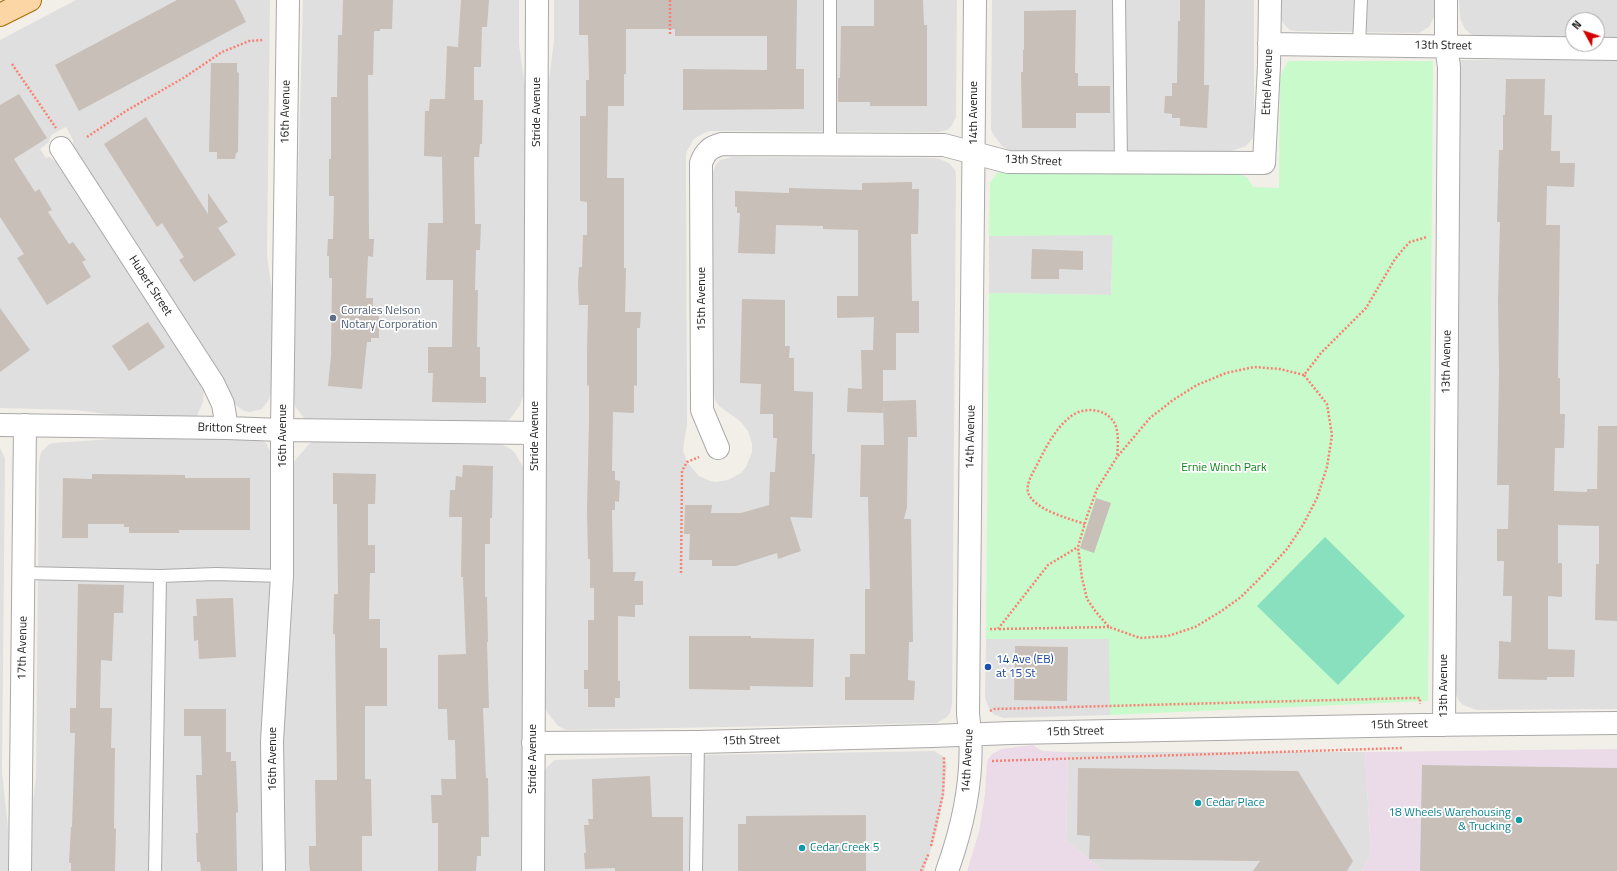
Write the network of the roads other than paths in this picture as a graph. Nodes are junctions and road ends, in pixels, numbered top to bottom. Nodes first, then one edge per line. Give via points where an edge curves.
1 (30, 0) edge
2 (288, 0) edge
3 (537, 0) edge
4 (830, 0) edge
5 (975, 0) edge
6 (1119, 0) edge
7 (1270, 0) edge
8 (1360, 0) edge
9 (1446, 0) edge
10 (0, 15) edge
11 (1269, 44) junction
12 (1360, 44) junction
13 (1446, 45) junction
14 (1617, 49) edge
15 (830, 145) junction
16 (61, 148) road end
17 (708, 150) joint
18 (974, 152) junction
19 (1121, 163) junction
20 (1264, 163) joint
21 (0, 425) edge
22 (25, 425) junction
23 (227, 428) junction
24 (282, 430) junction
25 (535, 433) junction
26 (718, 448) road end
27 (24, 573) junction
28 (160, 576) junction
29 (282, 576) junction
30 (1617, 723) edge
31 (1444, 724) junction
32 (971, 735) junction
33 (698, 742) junction
34 (533, 743) junction
35 (20, 871) edge
36 (155, 871) edge
37 (274, 871) edge
38 (533, 871) edge
39 (696, 871) edge
40 (947, 871) edge

1 - 10 main road
2 - 24 street, 16th Avenue
3 - 25 street, Stride Avenue
4 - 15 lane
5 - 18 street, 14th Avenue
6 - 19 lane
7 - 11 street, Ethel Avenue
8 - 12 lane
9 - 13 street, 13th Avenue
11 - 12 street, 13th Street
11 - 20 street, Ethel Avenue
12 - 13 street, 13th Street
13 - 14 street, 13th Street
13 - 31 street, 13th Avenue via 1449,67 1449,224
15 - 17 street, 13th Street via 722,144
15 - 18 street, 13th Street via 944,145
16 - 23 street, Hubert Street via 213,383 224,408
17 - 26 street, 15th Avenue via 701,163 702,410
18 - 19 street, 13th Street via 1008,162
18 - 32 street, 14th Avenue via 968,714
19 - 20 street, 13th Street
21 - 22 street, Britton Street
22 - 23 street, Britton Street
22 - 27 street, 17th Avenue
23 - 24 street, Britton Street
24 - 25 street, Britton Street
24 - 29 street, 16th Avenue
25 - 34 street, Stride Avenue
27 - 28 lane
27 - 35 street, 17th Avenue
28 - 29 lane
28 - 36 lane
29 - 37 street, 16th Avenue via 272,741
30 - 31 street, 15th Street
31 - 32 street, 15th Street
32 - 33 street, 15th Street
32 - 40 street, 14th Avenue via 965,810
33 - 34 street, 15th Street
33 - 39 lane
34 - 38 street, Stride Avenue

